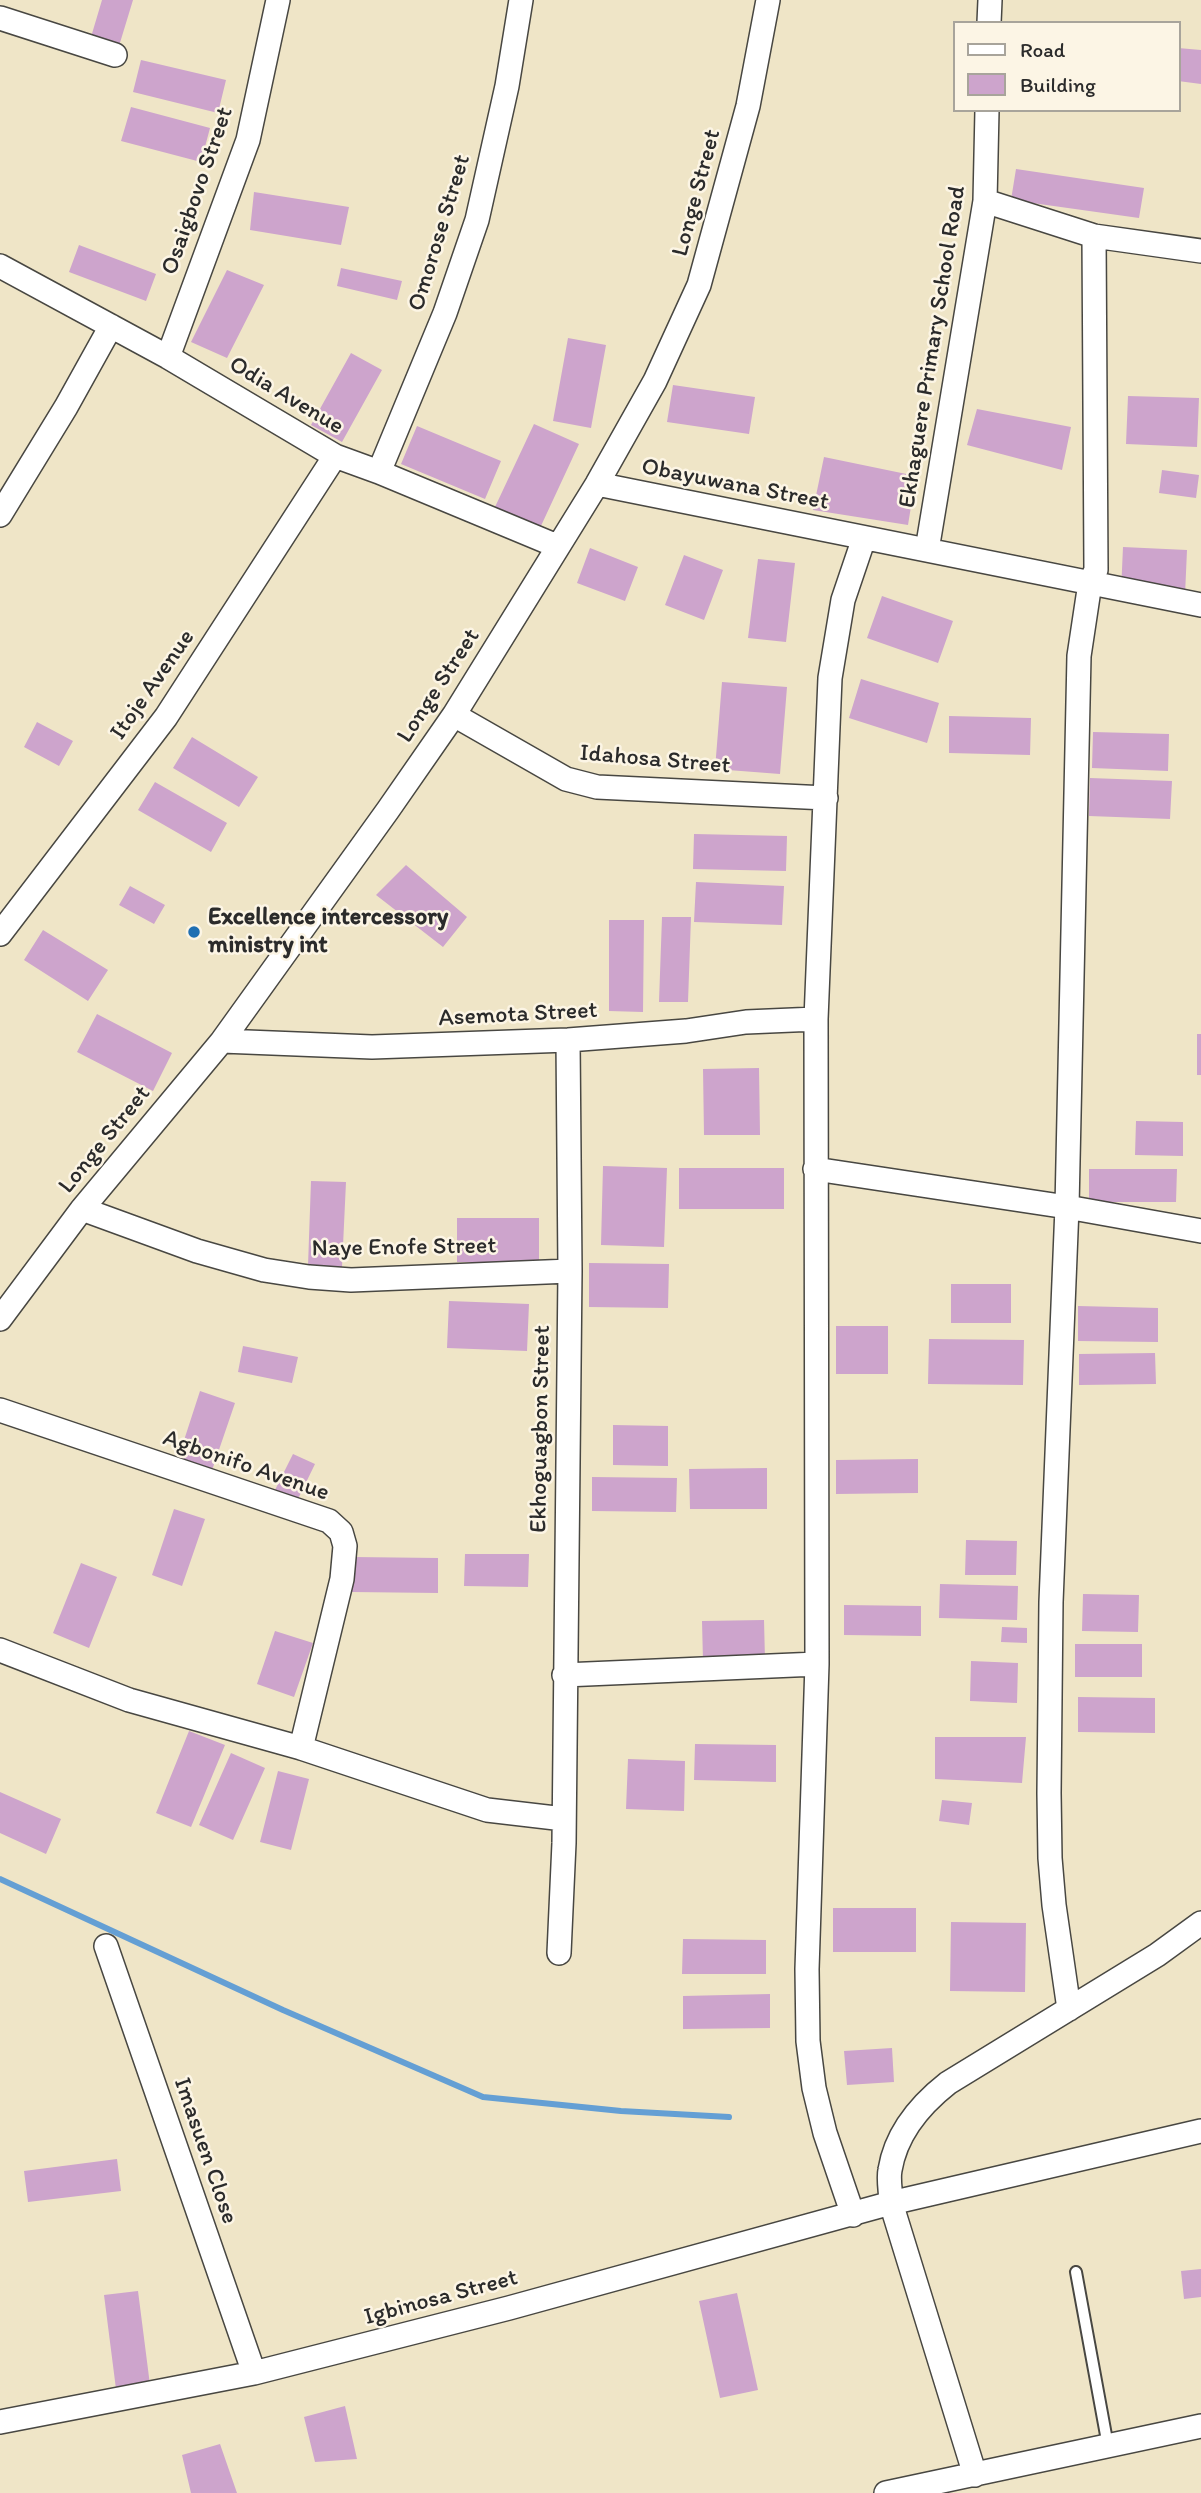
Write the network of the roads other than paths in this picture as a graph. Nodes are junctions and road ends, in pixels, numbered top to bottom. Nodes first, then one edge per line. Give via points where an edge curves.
1 (278, 0) edge
2 (521, 0) edge
3 (768, 0) edge
4 (990, 0) edge
5 (0, 18) edge
6 (989, 21) edge
7 (115, 55) dead end
8 (987, 112) edge
9 (985, 201) junction
10 (1094, 236) junction
11 (1201, 251) edge
12 (0, 266) edge
13 (111, 326) junction
14 (168, 357) junction
15 (335, 456) junction
16 (379, 472) junction
17 (597, 484) junction
18 (0, 514) edge
19 (863, 538) junction
20 (557, 546) junction
21 (927, 550) junction
22 (1090, 583) junction
23 (1201, 605) edge
24 (454, 715) junction
25 (826, 797) junction
26 (0, 934) edge
27 (816, 1019) junction
28 (568, 1040) junction
29 (222, 1041) junction
30 (815, 1169) junction
31 (1067, 1207) junction
32 (82, 1209) junction
33 (1201, 1231) edge
34 (570, 1271) junction
35 (0, 1319) edge
36 (0, 1410) edge
37 (0, 1650) edge
38 (817, 1664) junction
39 (564, 1675) junction
40 (301, 1748) junction
41 (564, 1819) junction
42 (1201, 1923) edge
43 (106, 1945) dead end
44 (559, 1953) dead end
45 (1069, 2009) junction
46 (1201, 2131) edge
47 (891, 2203) junction
48 (853, 2215) junction
49 (1076, 2272) dead end
50 (254, 2373) junction
51 (0, 2421) edge
52 (1201, 2426) edge
53 (1108, 2446) junction
54 (975, 2475) junction
55 (886, 2493) edge

1 - 14 street, Osaigbovo Street via 248,140
2 - 16 street, Omorose Street via 477,220 445,313
3 - 17 street, Longe Street via 748,106 699,285 655,381
4 - 6 street
5 - 7 street
8 - 9 street, Ekhaguere Primary School Road
9 - 10 street
9 - 21 street, Ekhaguere Primary School Road
10 - 11 street
10 - 22 street via 1096,570
12 - 13 street, Odia Avenue
13 - 14 street, Odia Avenue
13 - 18 street
14 - 15 street, Odia Avenue
15 - 16 street, Odia Avenue
15 - 26 street, Itoje Avenue via 166,718
16 - 20 street, Odia Avenue
17 - 19 street, Obayuwana Street
17 - 20 street, Longe Street
19 - 21 street, Obayuwana Street
19 - 25 street via 843,600 830,678
20 - 24 street, Longe Street
21 - 22 street, Obayuwana Street
22 - 23 street, Obayuwana Street
22 - 31 street via 1079,656
24 - 25 street, Idahosa Street via 566,779 597,787
24 - 29 street, Longe Street
25 - 27 street
27 - 28 street, Asemota Street
27 - 30 street
28 - 29 street, Asemota Street via 372,1047
28 - 34 street, Ekhoguagbon Street
29 - 32 street, Longe Street
30 - 31 street
30 - 38 street
31 - 33 street
31 - 45 street via 1051,1602 1049,1793 1054,1905
32 - 34 street, Naye Enofe Street via 197,1251 309,1278
32 - 35 street, Longe Street
34 - 39 street, Ekhoguagbon Street
36 - 40 street, Agbonifo Avenue via 329,1521 341,1532 345,1546 342,1578
37 - 40 street via 129,1700
38 - 39 street
38 - 48 street via 808,2041 825,2133
39 - 41 street, Ekhoguagbon Street
40 - 41 street via 487,1810
41 - 44 street, Ekhoguagbon Street
42 - 45 street
43 - 50 street, Imasuen Close
45 - 47 street via 927,2100 896,2145 889,2172
46 - 47 street, Igbinosa Street
47 - 48 street, Igbinosa Street
47 - 54 street
48 - 50 street, Igbinosa Street
49 - 53 lane
50 - 51 street, Igbinosa Street
52 - 53 street
53 - 54 street
54 - 55 street

